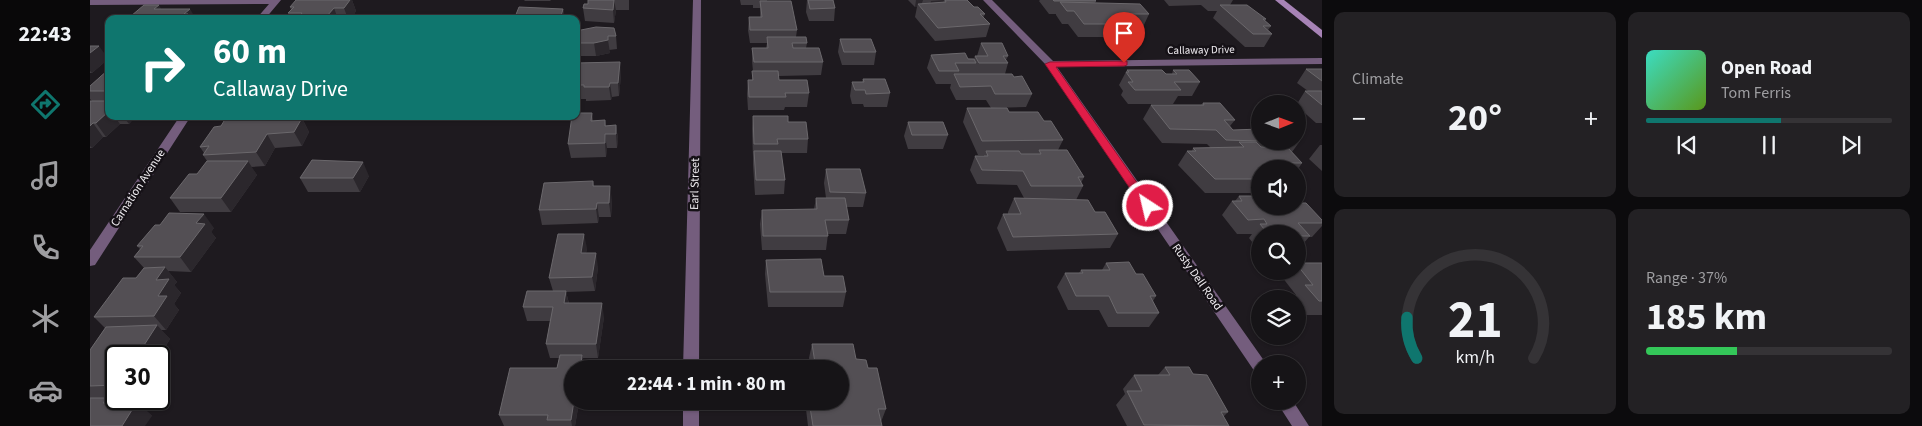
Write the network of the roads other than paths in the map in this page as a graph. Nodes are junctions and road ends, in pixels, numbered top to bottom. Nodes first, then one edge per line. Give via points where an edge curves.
1 (696, 0) edge
2 (987, 0) edge
3 (1279, 0) edge
4 (277, 1) edge
5 (90, 2) edge
6 (264, 15) edge
7 (1322, 35) edge
8 (1322, 61) edge
9 (1050, 64) junction
10 (183, 120) edge
11 (90, 261) edge
12 (1252, 355) edge
13 (692, 360) edge
14 (691, 410) edge
15 (1290, 410) edge
16 (690, 426) edge
17 (1301, 426) edge

1 - 13 street, Earl Street
2 - 9 street, Rusty Dell Road
3 - 7 street
4 - 5 street
4 - 6 street
8 - 9 street, Callaway Drive
9 - 12 street, Rusty Dell Road
10 - 11 street, Carnation Avenue
14 - 16 street
15 - 17 street

